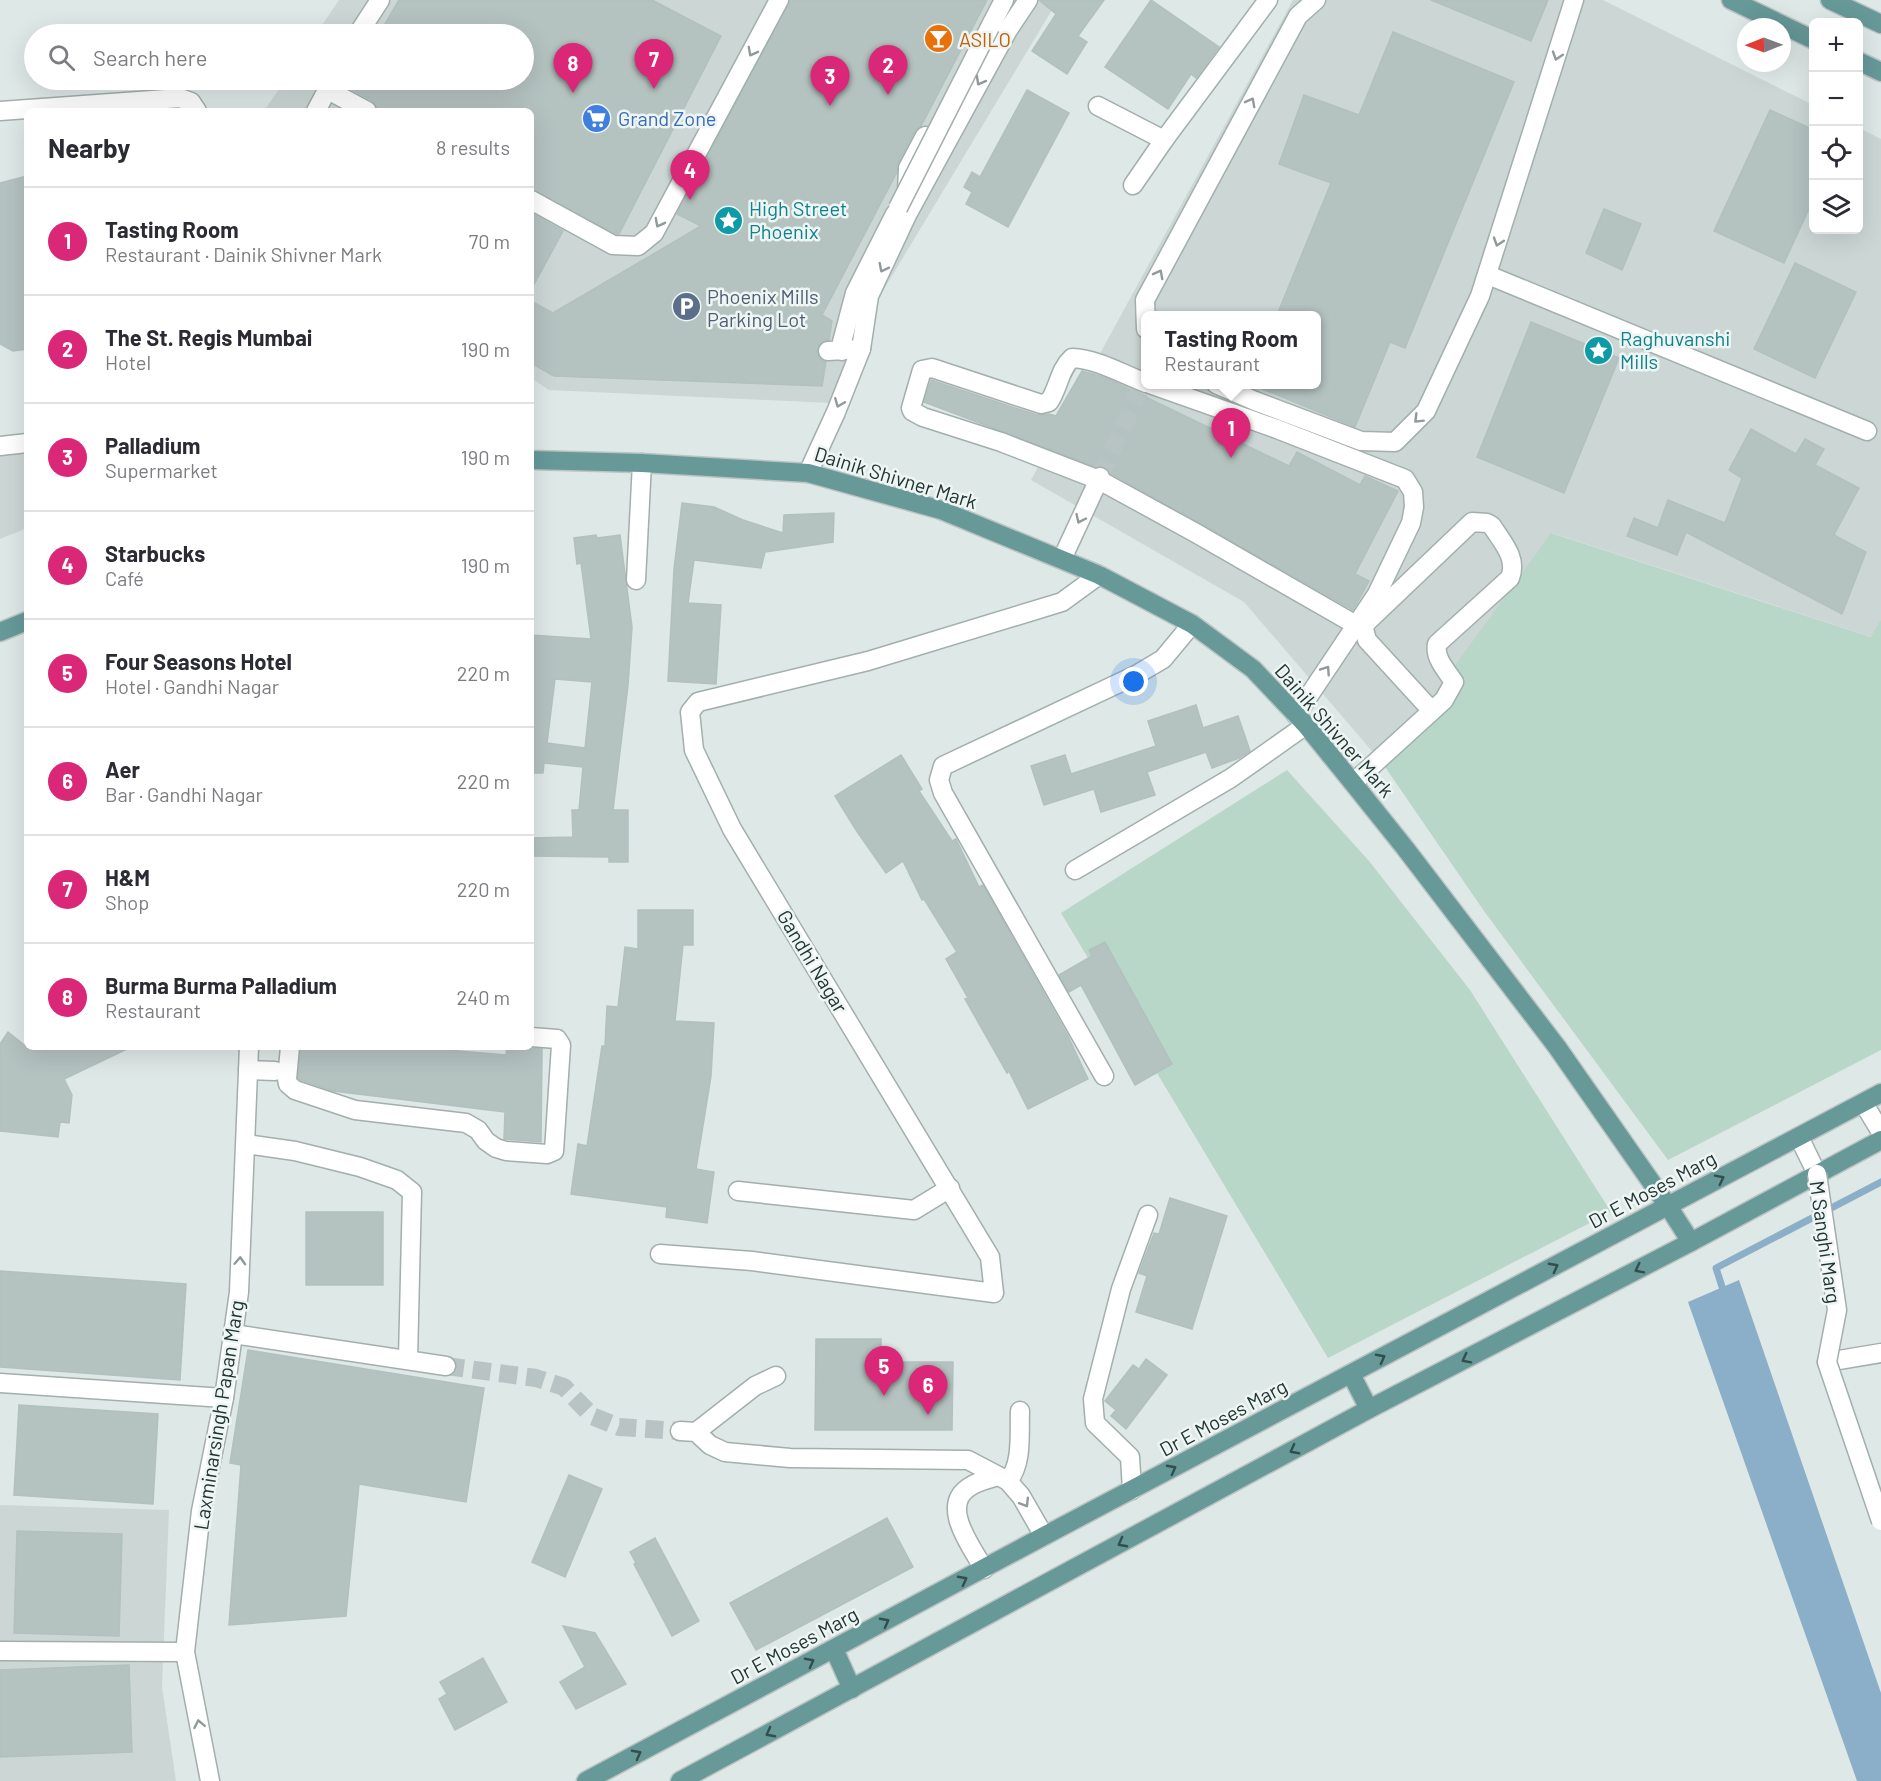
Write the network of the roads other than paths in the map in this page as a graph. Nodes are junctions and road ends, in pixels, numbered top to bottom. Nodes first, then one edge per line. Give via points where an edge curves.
1 (380, 0) edge
2 (779, 0) edge
3 (1004, 0) edge
4 (1028, 0) edge
5 (1268, 0) edge
6 (1316, 0) edge
7 (1574, 0) edge
8 (1731, 0) edge
9 (1830, 0) edge
10 (364, 24) edge
11 (1881, 24) edge
12 (1809, 38) edge
13 (1863, 63) edge
14 (1881, 72) edge
15 (327, 90) edge
16 (337, 90) edge
17 (0, 106) edge
18 (1098, 106) dead end
19 (195, 108) edge
20 (318, 108) edge
21 (363, 108) edge
22 (1164, 140) junction
23 (1133, 185) dead end
24 (534, 202) edge
25 (1488, 275) junction
26 (1145, 311) edge
27 (861, 349) junction
28 (1141, 383) edge
29 (1157, 389) edge
30 (1227, 389) edge
31 (1867, 431) dead end
32 (24, 443) edge
33 (0, 446) edge
34 (534, 460) edge
35 (642, 463) junction
36 (808, 473) junction
37 (1099, 478) junction
38 (1062, 559) junction
39 (1099, 574) junction
40 (636, 580) dead end
41 (24, 622) edge
42 (1192, 624) junction
43 (1356, 625) junction
44 (0, 632) edge
45 (1432, 711) junction
46 (1301, 720) junction
47 (1353, 783) junction
48 (1075, 870) dead end
49 (534, 1037) edge
50 (249, 1050) edge
51 (290, 1050) edge
52 (248, 1070) junction
53 (275, 1071) dead end
54 (1104, 1076) dead end
55 (1881, 1093) edge
56 (1864, 1104) junction
57 (1881, 1132) edge
58 (1799, 1137) junction
59 (1881, 1140) edge
60 (246, 1144) junction
61 (1817, 1174) junction
62 (950, 1188) junction
63 (738, 1191) dead end
64 (1668, 1206) junction
65 (1148, 1215) dead end
66 (1691, 1242) junction
67 (660, 1254) dead end
68 (233, 1334) junction
69 (1881, 1353) edge
70 (408, 1359) junction
71 (1827, 1362) junction
72 (446, 1366) tunnel mouth
73 (1351, 1374) junction
74 (776, 1376) dead end
75 (0, 1383) edge
76 (225, 1398) junction
77 (1369, 1409) junction
78 (1020, 1411) dead end
79 (1003, 1479) junction
80 (1132, 1490) junction
81 (1881, 1521) edge
82 (1044, 1536) junction
83 (984, 1569) junction
84 (834, 1649) junction
85 (0, 1651) edge
86 (186, 1652) junction
87 (852, 1689) junction
88 (210, 1781) edge
89 (586, 1781) edge
90 (680, 1781) edge

1 - 10 street
2 -> 24 street via 654,233 638,246 613,245
3 -> 27 street, bridge via 855,292 842,342 835,351
4 -> 27 street via 1008,30 980,33 908,168 907,215 869,296
5 - 22 street
26 -> 6 street via 1145,300 1298,16
7 -> 25 street
8 - 12 main road
9 - 11 main road
13 - 14 main road
15 - 20 street
16 - 21 street
17 - 19 street via 180,98
18 - 22 street
22 - 23 street
25 -> 30 street via 1426,411 1395,442 1361,441
25 - 31 street
27 -> 36 street
28 - 37 street via 1105,366 1072,358 1063,366 1049,402 1041,404 932,368 922,370 912,411
29 - 43 street via 1277,429 1405,479 1413,492 1412,523 1377,594
32 - 33 street
34 - 35 main road, Dainik Shivner Mark
35 - 36 main road, Dainik Shivner Mark
35 - 40 street
36 - 38 main road, Dainik Shivner Mark via 941,510
37 -> 38 street
37 - 43 street
38 - 39 main road, Dainik Shivner Mark
39 - 42 main road, Dainik Shivner Mark
39 - 62 street, Gandhi Nagar via 1062,602 868,661 698,702 690,712 694,750 732,829
41 - 44 main road
42 - 46 main road, Dainik Shivner Mark via 1253,669
42 - 54 street via 1163,659 943,766 939,780
46 -> 43 street
45 - 45 street via 1454,682 1437,656 1437,644 1513,572 1512,558 1492,526 1486,523 1472,522 1364,629 1367,640
45 - 47 street
46 - 47 main road, Dainik Shivner Mark
46 - 48 street via 1231,778
47 - 64 main road, Dainik Shivner Mark via 1557,1047
49 - 51 street via 557,1039 561,1045 554,1151 548,1154 496,1148 466,1123 356,1110 295,1090 288,1084
50 - 52 street, Laxminarsingh Papan Marg
52 - 53 street
52 - 60 street, Laxminarsingh Papan Marg
55 - 56 main road, Dr E Moses Marg
56 - 57 street
56 - 58 main road, Dr E Moses Marg
58 - 61 street, M Sanghi Marg
64 -> 58 main road, Dr E Moses Marg
59 - 61 main road
68 -> 60 street, Laxminarsingh Papan Marg via 239,1292
60 - 70 street via 360,1167 398,1180 412,1192
61 - 66 main road
61 - 71 street, M Sanghi Marg, bridge via 1837,1310
62 - 63 street via 914,1210
62 - 67 street, Gandhi Nagar via 990,1257 994,1293 752,1261
64 - 66 main road, Dainik Shivner Mark
73 -> 64 main road, Dr E Moses Marg
65 - 80 street via 1121,1289 1093,1399 1095,1423 1130,1457
66 -> 77 main road
68 - 70 street
68 - 76 street, Laxminarsingh Papan Marg
69 - 71 street
70 - 72 street
71 - 81 street, M Sanghi Marg, bridge
73 - 77 main road
80 -> 73 main road, Dr E Moses Marg
74 - 79 street via 688,1432 725,1452 790,1458 957,1458
75 - 76 street
76 - 86 street, Laxminarsingh Papan Marg via 201,1511
77 -> 87 main road
78 - 79 street via 1018,1462 1013,1475
79 -> 82 street via 1021,1496
79 - 83 street via 971,1486 960,1495 956,1507 962,1529
80 - 82 main road, Dr E Moses Marg
82 - 83 main road, Dr E Moses Marg
84 -> 83 main road, Dr E Moses Marg
84 - 87 main road
89 -> 84 main road, Dr E Moses Marg
85 - 86 street
88 -> 86 street, Laxminarsingh Papan Marg
87 -> 90 main road

